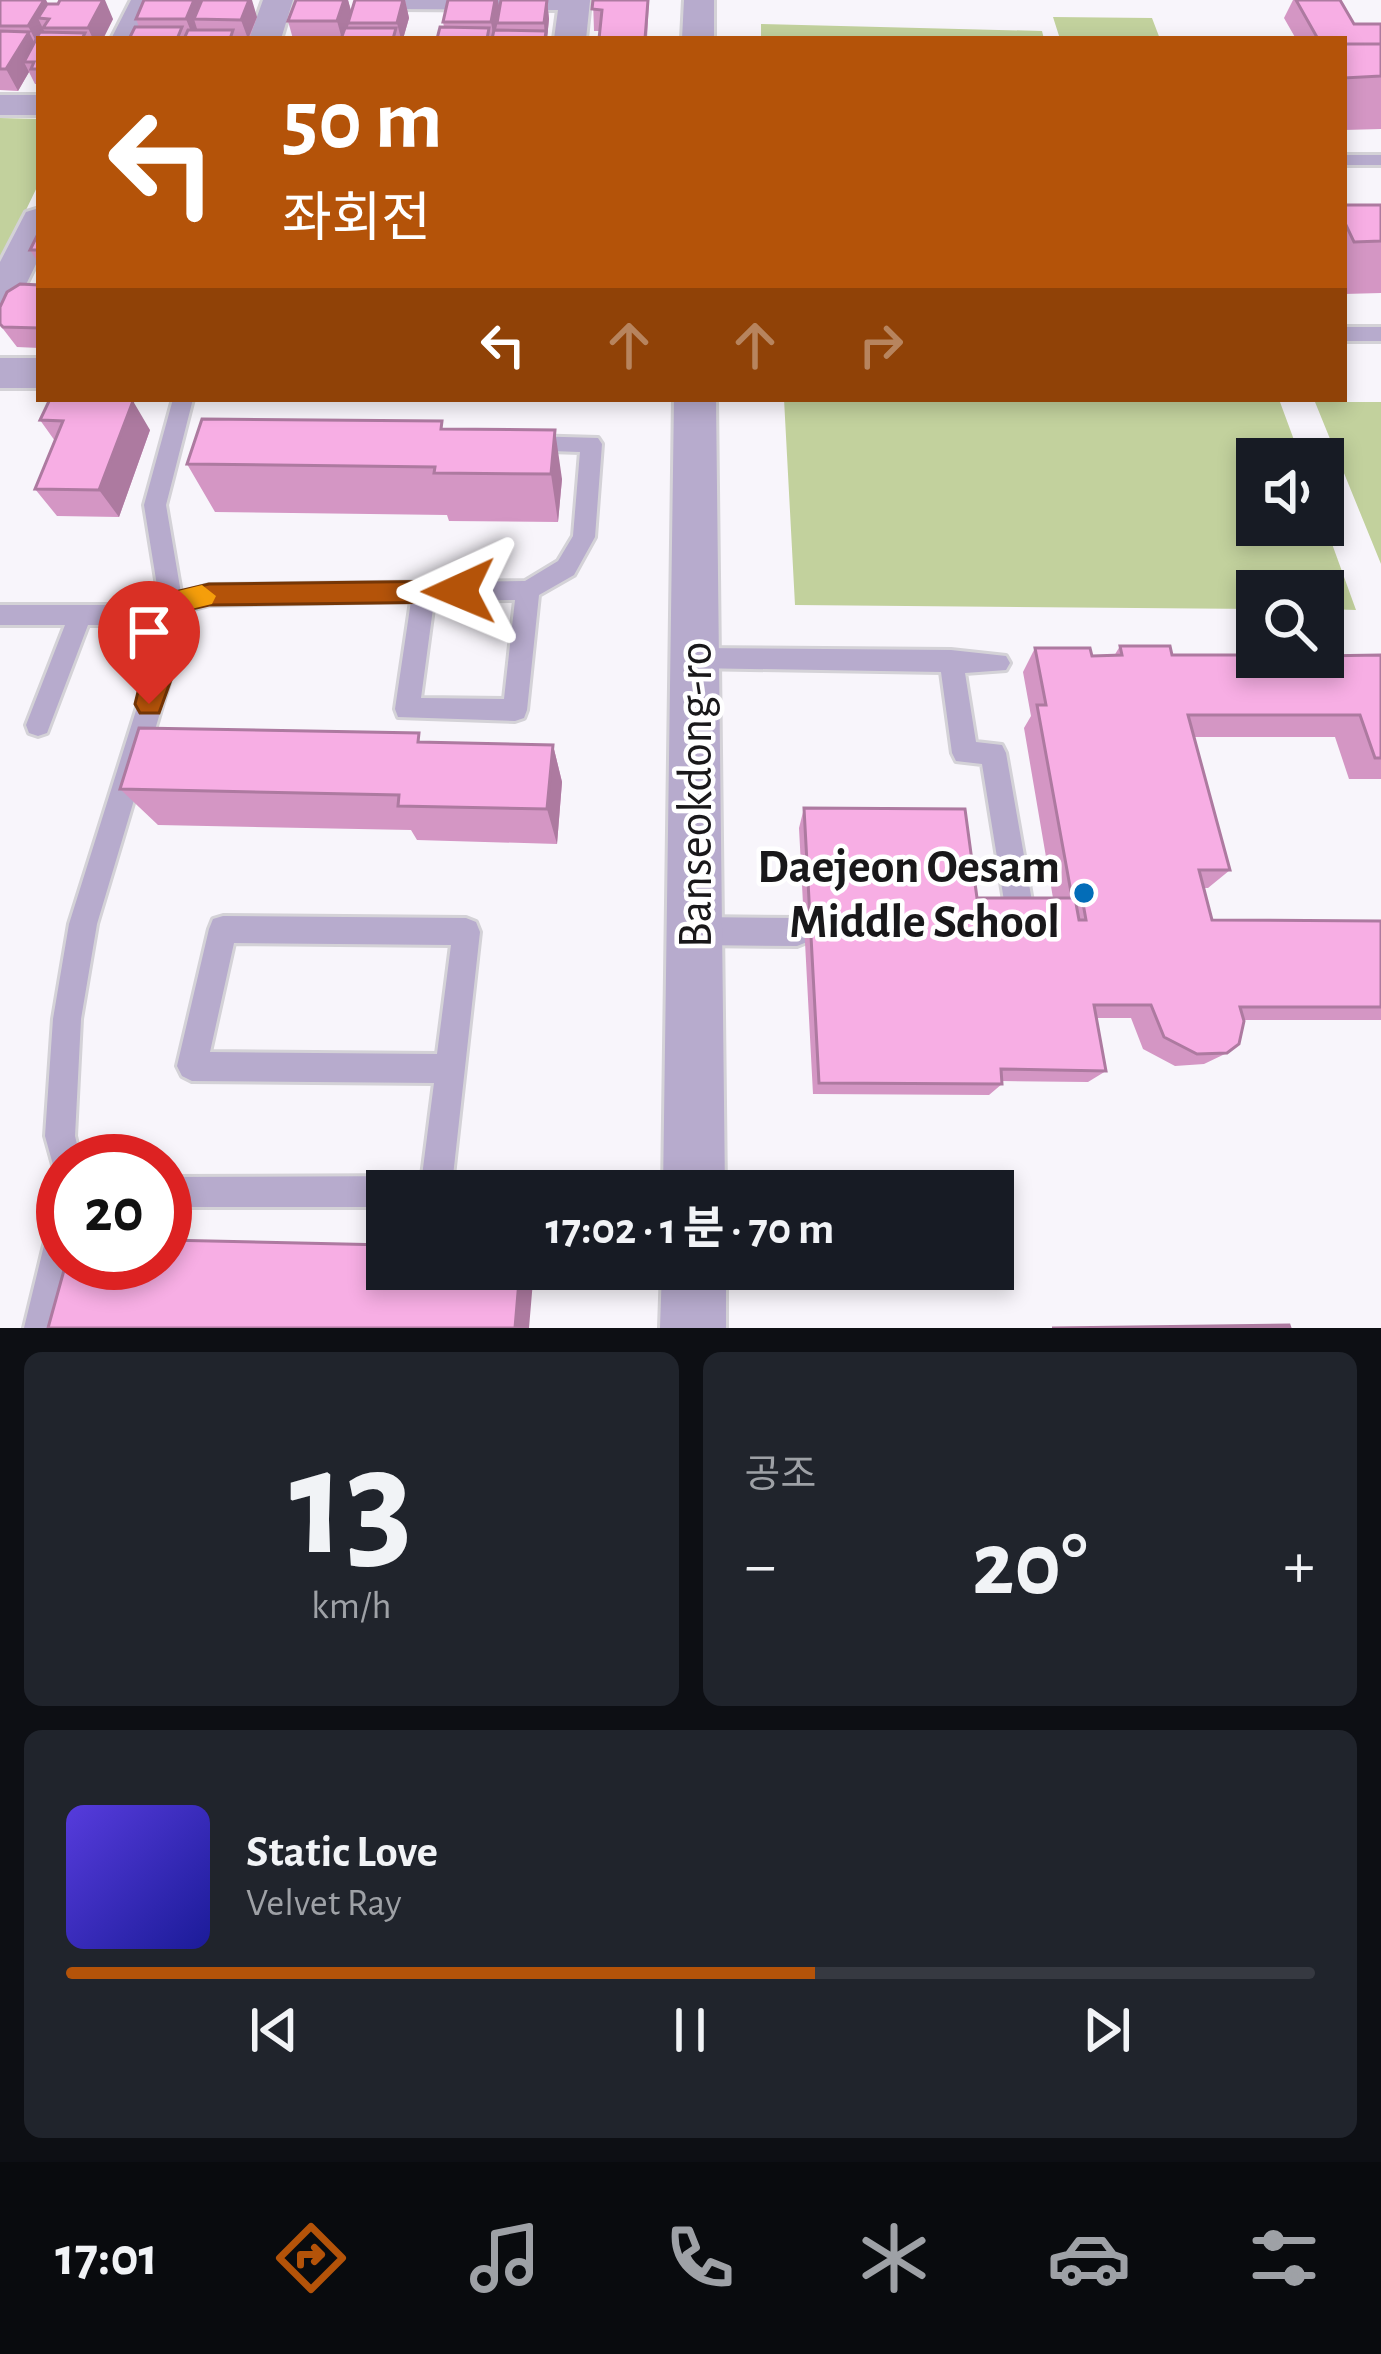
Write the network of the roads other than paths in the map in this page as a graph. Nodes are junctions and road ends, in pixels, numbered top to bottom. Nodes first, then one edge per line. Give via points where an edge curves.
1 (146, 0) edge
2 (278, 0) edge
3 (400, 0) edge
4 (429, 0) edge
5 (699, 0) edge
6 (128, 36) edge
7 (266, 36) edge
8 (422, 36) edge
9 (570, 36) edge
10 (698, 36) edge
11 (0, 104) edge
12 (36, 105) edge
13 (1347, 160) edge
14 (1381, 160) edge
15 (36, 228) edge
16 (11, 293) edge
17 (1347, 334) edge
18 (1381, 334) edge
19 (0, 373) edge
20 (36, 374) edge
21 (182, 402) edge
22 (695, 402) edge
23 (499, 443) edge
24 (528, 590) junction
25 (424, 592) junction
26 (171, 603) junction
27 (0, 615) edge
28 (80, 616) junction
29 (692, 658) junction
30 (951, 660) junction
31 (998, 663) dead end
32 (38, 725) dead end
33 (1018, 907) edge
34 (694, 931) junction
35 (797, 932) dead end
36 (450, 1069) junction
37 (60, 1134) edge
38 (438, 1170) edge
39 (694, 1170) edge
40 (366, 1191) edge
41 (192, 1192) edge
42 (49, 1290) edge
43 (694, 1290) edge
44 (40, 1328) edge
45 (693, 1328) edge

1 - 6 street
2 - 7 street
3 - 4 street
4 - 8 street
4 - 9 street via 575,2
5 - 10 street
11 - 12 street
13 - 14 lane
15 - 16 street
17 - 18 lane
19 - 20 street
21 - 26 lane via 155,505
22 - 29 street, Banseokdong-ro
23 - 24 lane via 591,444 584,537 566,568
24 - 25 lane
24 - 25 lane via 515,710 406,709
25 - 26 lane via 209,595
26 - 28 lane via 133,615
26 - 37 lane via 162,666 83,924
27 - 28 lane
28 - 32 lane
29 - 30 lane
29 - 34 street, Banseokdong-ro
30 - 31 lane
30 - 33 lane via 965,753 993,753
34 - 35 lane
34 - 39 street, Banseokdong-ro
36 - 36 lane via 466,932 223,929 192,1066
36 - 38 lane
40 - 41 lane
42 - 44 lane
43 - 45 street

